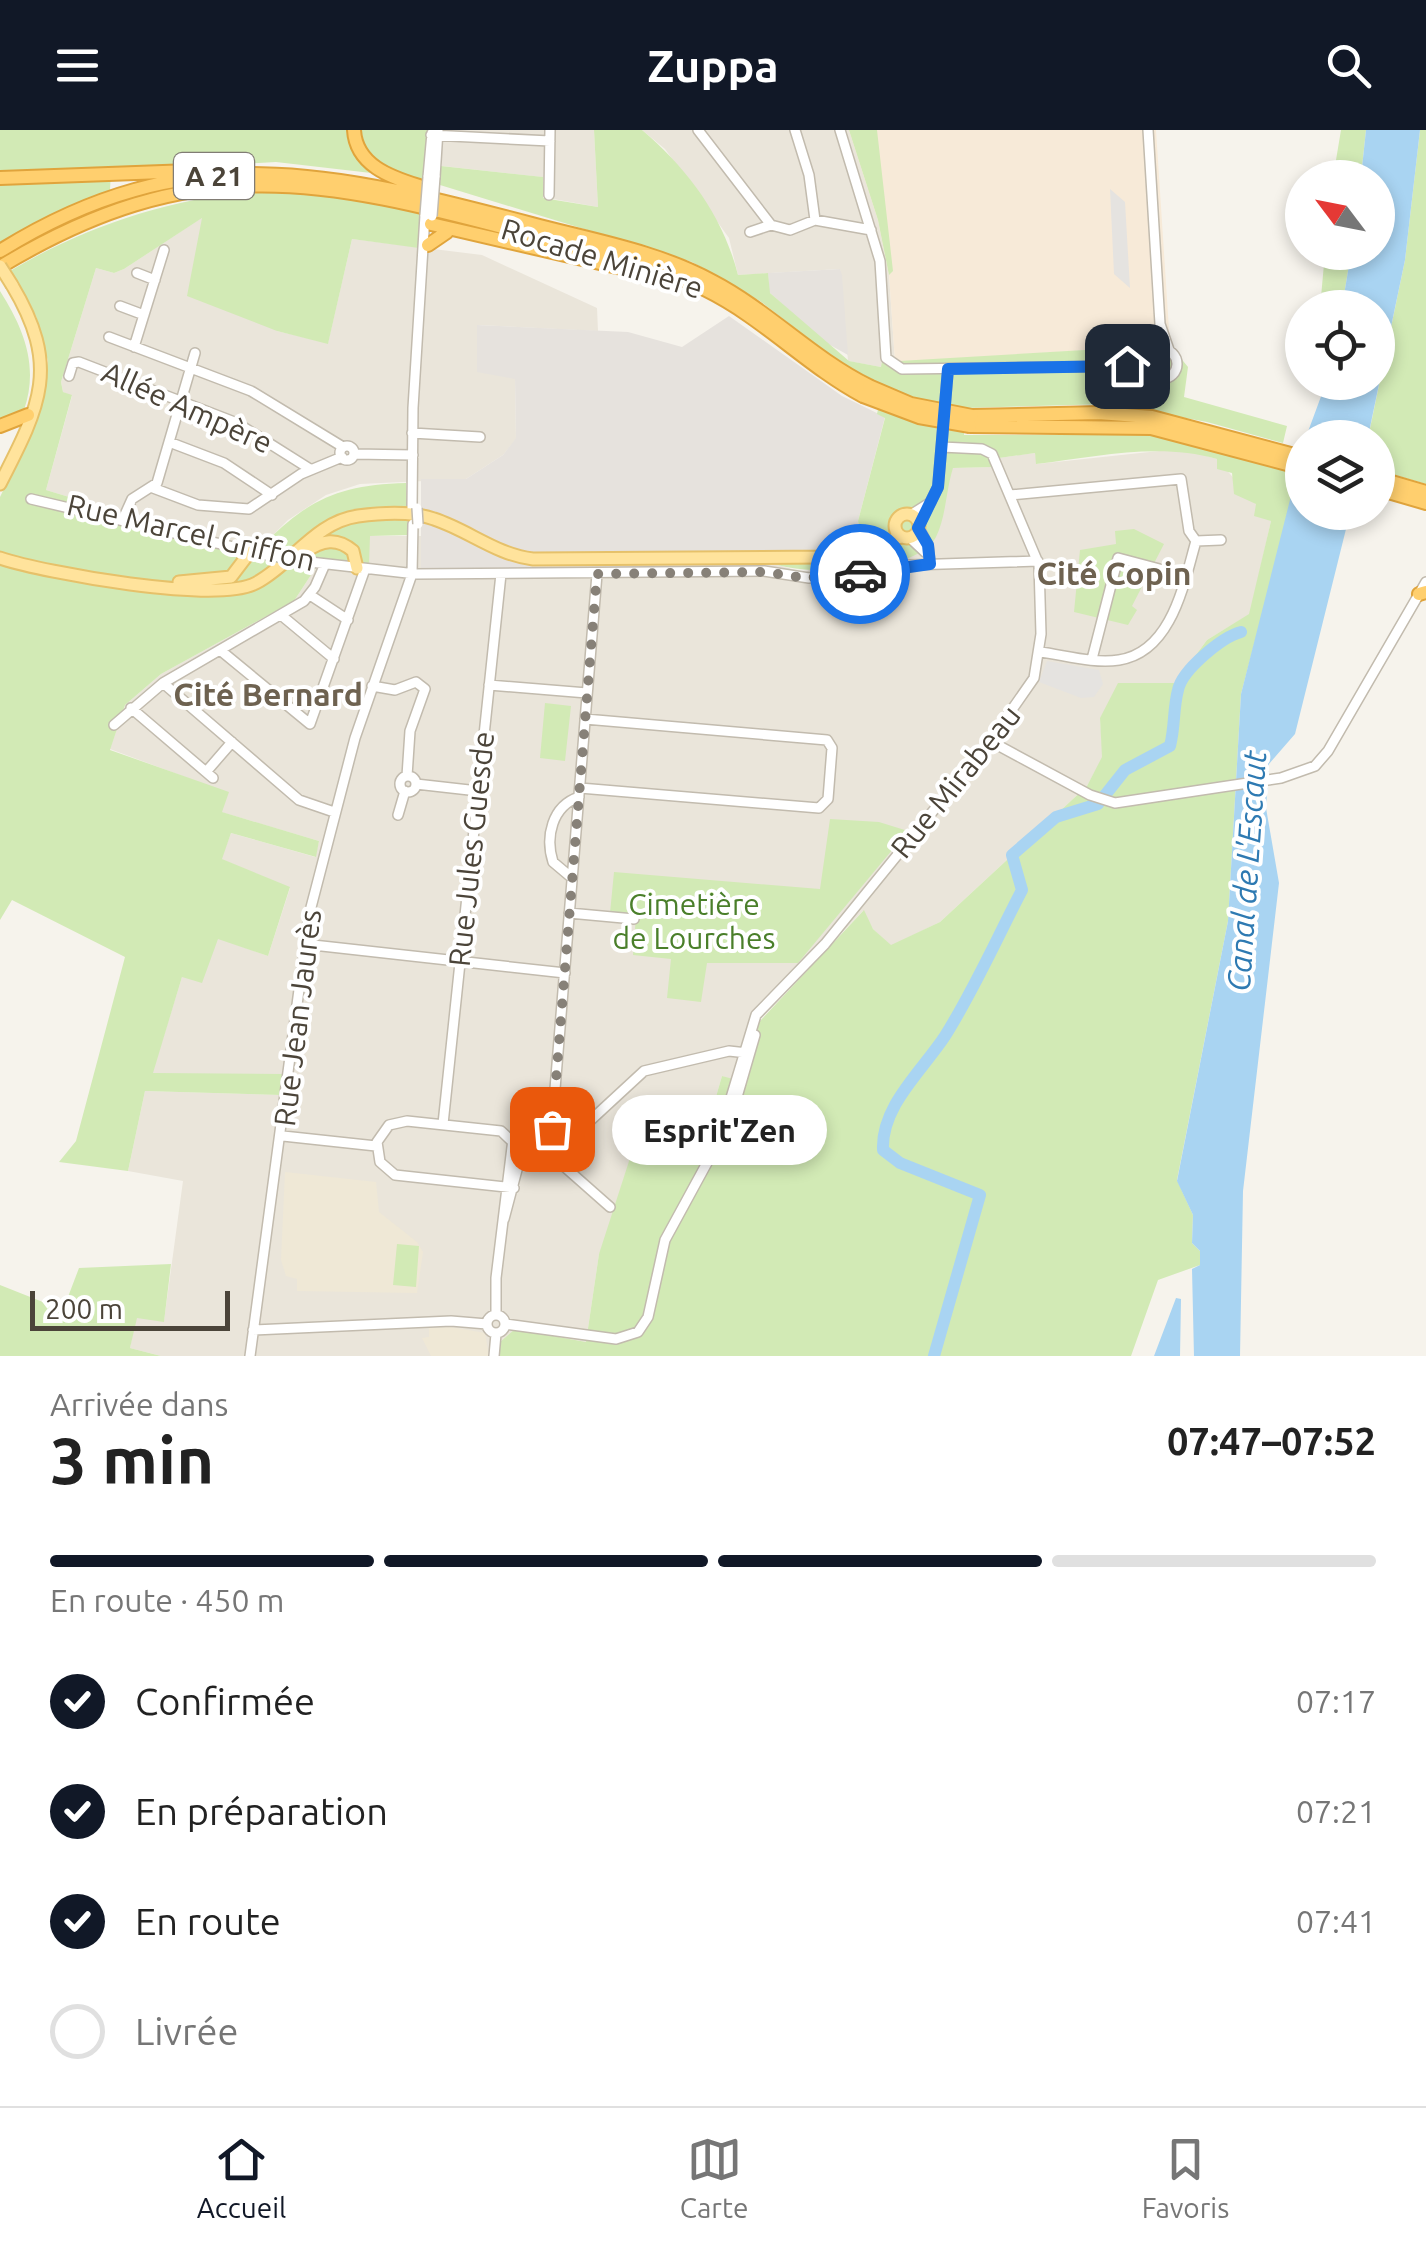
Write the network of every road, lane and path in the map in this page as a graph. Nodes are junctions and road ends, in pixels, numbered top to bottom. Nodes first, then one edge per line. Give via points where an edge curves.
1 (354, 130) edge
2 (698, 130) edge
3 (795, 130) edge
4 (840, 130) edge
5 (1148, 130) edge
6 (435, 133) edge
7 (550, 135) edge
8 (251, 173) junction
9 (0, 178) edge
10 (549, 195) dead end
11 (468, 207) junction
12 (428, 218) junction
13 (815, 220) junction
14 (771, 225) junction
15 (871, 230) junction
16 (450, 232) junction
17 (750, 232) dead end
18 (428, 244) junction
19 (164, 250) dead end
20 (0, 251) edge
21 (424, 267) junction
22 (0, 270) edge
23 (137, 273) dead end
24 (154, 280) junction
25 (10, 287) junction
26 (120, 306) dead end
27 (743, 312) junction
28 (144, 315) junction
29 (1160, 324) junction
30 (109, 337) dead end
31 (134, 347) junction
32 (1170, 350) junction
33 (195, 354) dead end
34 (1151, 355) junction
35 (1124, 366) junction
36 (191, 368) junction
37 (948, 369) junction
38 (1150, 374) junction
39 (68, 376) dead end
40 (866, 391) junction
41 (181, 402) junction
42 (28, 415) junction
43 (0, 426) edge
44 (412, 434) junction
45 (480, 438) dead end
46 (169, 442) junction
47 (942, 447) junction
48 (1268, 452) junction
49 (1285, 454) edge
50 (346, 455) junction
51 (413, 455) junction
52 (1285, 460) edge
53 (310, 470) junction
54 (0, 471) edge
55 (348, 474) dead end
56 (0, 484) edge
57 (153, 488) junction
58 (1395, 489) joint
59 (1426, 492) edge
60 (272, 494) junction
61 (1010, 496) junction
62 (31, 499) dead end
63 (1426, 503) edge
64 (123, 520) junction
65 (894, 525) junction
66 (912, 528) junction
67 (1196, 540) junction
68 (1222, 540) dead end
69 (869, 547) junction
70 (250, 552) junction
71 (0, 561) edge
72 (1038, 561) junction
73 (324, 564) junction
74 (930, 564) junction
75 (361, 568) junction
76 (414, 574) junction
77 (501, 574) junction
78 (597, 574) junction
79 (1186, 576) junction
80 (114, 579) junction
81 (157, 585) junction
82 (1424, 589) edge
83 (310, 595) junction
84 (280, 615) junction
85 (348, 620) junction
86 (220, 650) junction
87 (1040, 652) junction
88 (334, 659) junction
89 (1092, 659) junction
90 (163, 682) junction
91 (489, 685) junction
92 (372, 686) junction
93 (588, 693) junction
94 (131, 708) junction
95 (585, 720) junction
96 (114, 725) dead end
97 (990, 741) junction
98 (232, 742) junction
99 (408, 776) junction
100 (416, 784) junction
101 (406, 791) junction
102 (478, 791) junction
103 (579, 792) junction
104 (334, 812) junction
105 (398, 815) dead end
106 (572, 878) junction
107 (570, 913) junction
108 (634, 919) dead end
109 (304, 944) junction
110 (460, 961) junction
111 (564, 973) junction
112 (745, 1058) junction
113 (443, 1124) junction
114 (282, 1136) junction
115 (513, 1140) junction
116 (376, 1146) junction
117 (550, 1146) junction
118 (520, 1150) junction
119 (510, 1187) junction
120 (610, 1207) dead end
121 (496, 1316) junction
122 (487, 1324) junction
123 (505, 1324) junction
124 (253, 1330) junction
125 (496, 1334) junction
126 (250, 1356) edge
127 (494, 1356) edge

1 - 11 highway via 360,152 378,170
2 - 14 street
3 - 13 street
4 - 15 street
5 - 29 street
6 - 7 street
6 - 12 street, bridge
7 - 10 street
8 - 9 highway via 242,168
8 - 11 highway, Rocade Minière / A 21 via 355,180
8 - 20 highway, Rocade Minière / A 21 via 127,193
11 - 40 highway, Rocade Minière / A 21 via 692,271 736,294
12 - 16 highway
12 - 18 street
12 - 21 street
13 - 14 street via 786,230
13 - 15 street
14 - 17 street
15 - 37 street via 881,267 886,358 902,369
16 - 18 highway
16 - 27 highway via 655,276
18 - 21 street
19 - 24 street
21 - 44 street
22 - 25 main road, bridge
22 - 27 highway, Rocade Minière / A 21 via 87,220 161,197 249,184 314,186 416,204 651,268
23 - 24 street
24 - 28 street
25 - 42 main road via 36,353
25 - 56 main road via 36,332 42,372 35,412
26 - 28 street
27 - 40 highway, Rocade Minière / A 21
28 - 31 street
29 - 32 street
29 - 34 street
30 - 31 street
31 - 36 street
32 - 34 street
32 - 38 street via 1175,373 1162,380
33 - 36 street
34 - 35 street
34 - 38 street
35 - 37 street
35 - 38 street
36 - 41 street
36 - 50 street via 255,394
37 - 47 street
39 - 41 street, Allée Ampère via 79,362
40 - 48 highway, Rocade Minière / A 21, bridge via 918,417 1137,426
41 - 46 street
41 - 53 street, Allée Ampère via 241,425
42 - 43 highway
42 - 54 main road
44 - 45 street
44 - 51 street
46 - 57 street
46 - 60 street via 224,463
47 - 61 street, Rue Mirabeau via 990,452
47 - 66 street via 935,496
48 - 49 highway, Rocade Minière / A 21
48 - 52 highway, Rocade Minière / A 21
50 - 51 street
50 - 53 street
50 - 55 street
51 - 76 street, bridge
53 - 60 street
57 - 60 street via 193,504 242,509
57 - 64 street via 132,500
58 - 59 highway
58 - 63 highway
61 - 67 street via 1181,479
61 - 72 street, Rue Mirabeau
62 - 64 street, Rue Marcel Griffon
64 - 70 street, Rue Marcel Griffon
65 - 66 main road
65 - 66 main road via 899,516
65 - 69 main road
66 - 69 main road
66 - 74 street
67 - 68 street
67 - 79 street
69 - 81 main road via 824,557 533,559 429,517 368,516 331,525 243,588
70 - 73 street, Rue Marcel Griffon, bridge
70 - 80 main road via 227,579
71 - 80 main road
72 - 74 street, Rue Marcel Griffon
72 - 87 street, Rue Mirabeau
73 - 75 street, Rue Marcel Griffon
73 - 83 street
74 - 78 street, Rue Marcel Griffon via 800,578 764,572
75 - 76 street, Rue Marcel Griffon
75 - 81 main road via 354,550 330,541 238,597
75 - 85 street
76 - 77 street, Rue Marcel Griffon
76 - 92 street, Rue Jean Jaurès
77 - 78 street, Rue Marcel Griffon
77 - 91 street, Rue Jules Guesde
78 - 93 street
79 - 89 street via 1169,619 1147,649 1118,660
79 - 89 street via 1118,558
80 - 81 main road
82 - 97 street via 1325,755 1305,772 1110,802
83 - 84 street
83 - 85 street
84 - 86 street
84 - 88 street
85 - 88 street
86 - 88 street via 308,724
86 - 90 street
87 - 89 street
87 - 97 street, Rue Mirabeau via 1030,688
90 - 94 street
90 - 98 street
91 - 93 street
91 - 102 street, Rue Jules Guesde
92 - 99 street via 395,690 416,682 424,689 411,726
92 - 104 street, Rue Jean Jaurès
93 - 95 street
94 - 96 street
94 - 98 street via 209,775
95 - 103 street
95 - 103 street via 824,740 832,746 829,782 826,804 818,808
97 - 112 street, Rue Mirabeau via 825,944 765,1007
98 - 104 street via 302,802
99 - 100 street
99 - 101 street via 400,784
100 - 101 street
100 - 102 street
101 - 105 street
102 - 110 street, Rue Jules Guesde
103 - 106 street
103 - 106 street via 558,813 549,837 553,862
104 - 109 street, Rue Jean Jaurès
106 - 107 street
107 - 108 street
107 - 111 street
109 - 110 street
109 - 114 street, Rue Jean Jaurès
110 - 111 street
110 - 113 street, Rue Jules Guesde
111 - 117 street
112 - 117 street via 720,1054 640,1073 577,1133
112 - 123 street, Rue Mirabeau via 716,1144 668,1234 638,1332 616,1338
113 - 115 street via 501,1131
113 - 116 street via 396,1122
114 - 116 street
114 - 124 street, Rue Jean Jaurès
115 - 117 street via 522,1135
115 - 118 street
115 - 119 street
116 - 119 street via 394,1175
117 - 118 street
117 - 120 street
118 - 119 street
119 - 121 street
121 - 122 street
121 - 123 street
122 - 124 street
122 - 125 street
123 - 125 street
124 - 126 street, Rue Jean Jaurès
125 - 127 street

